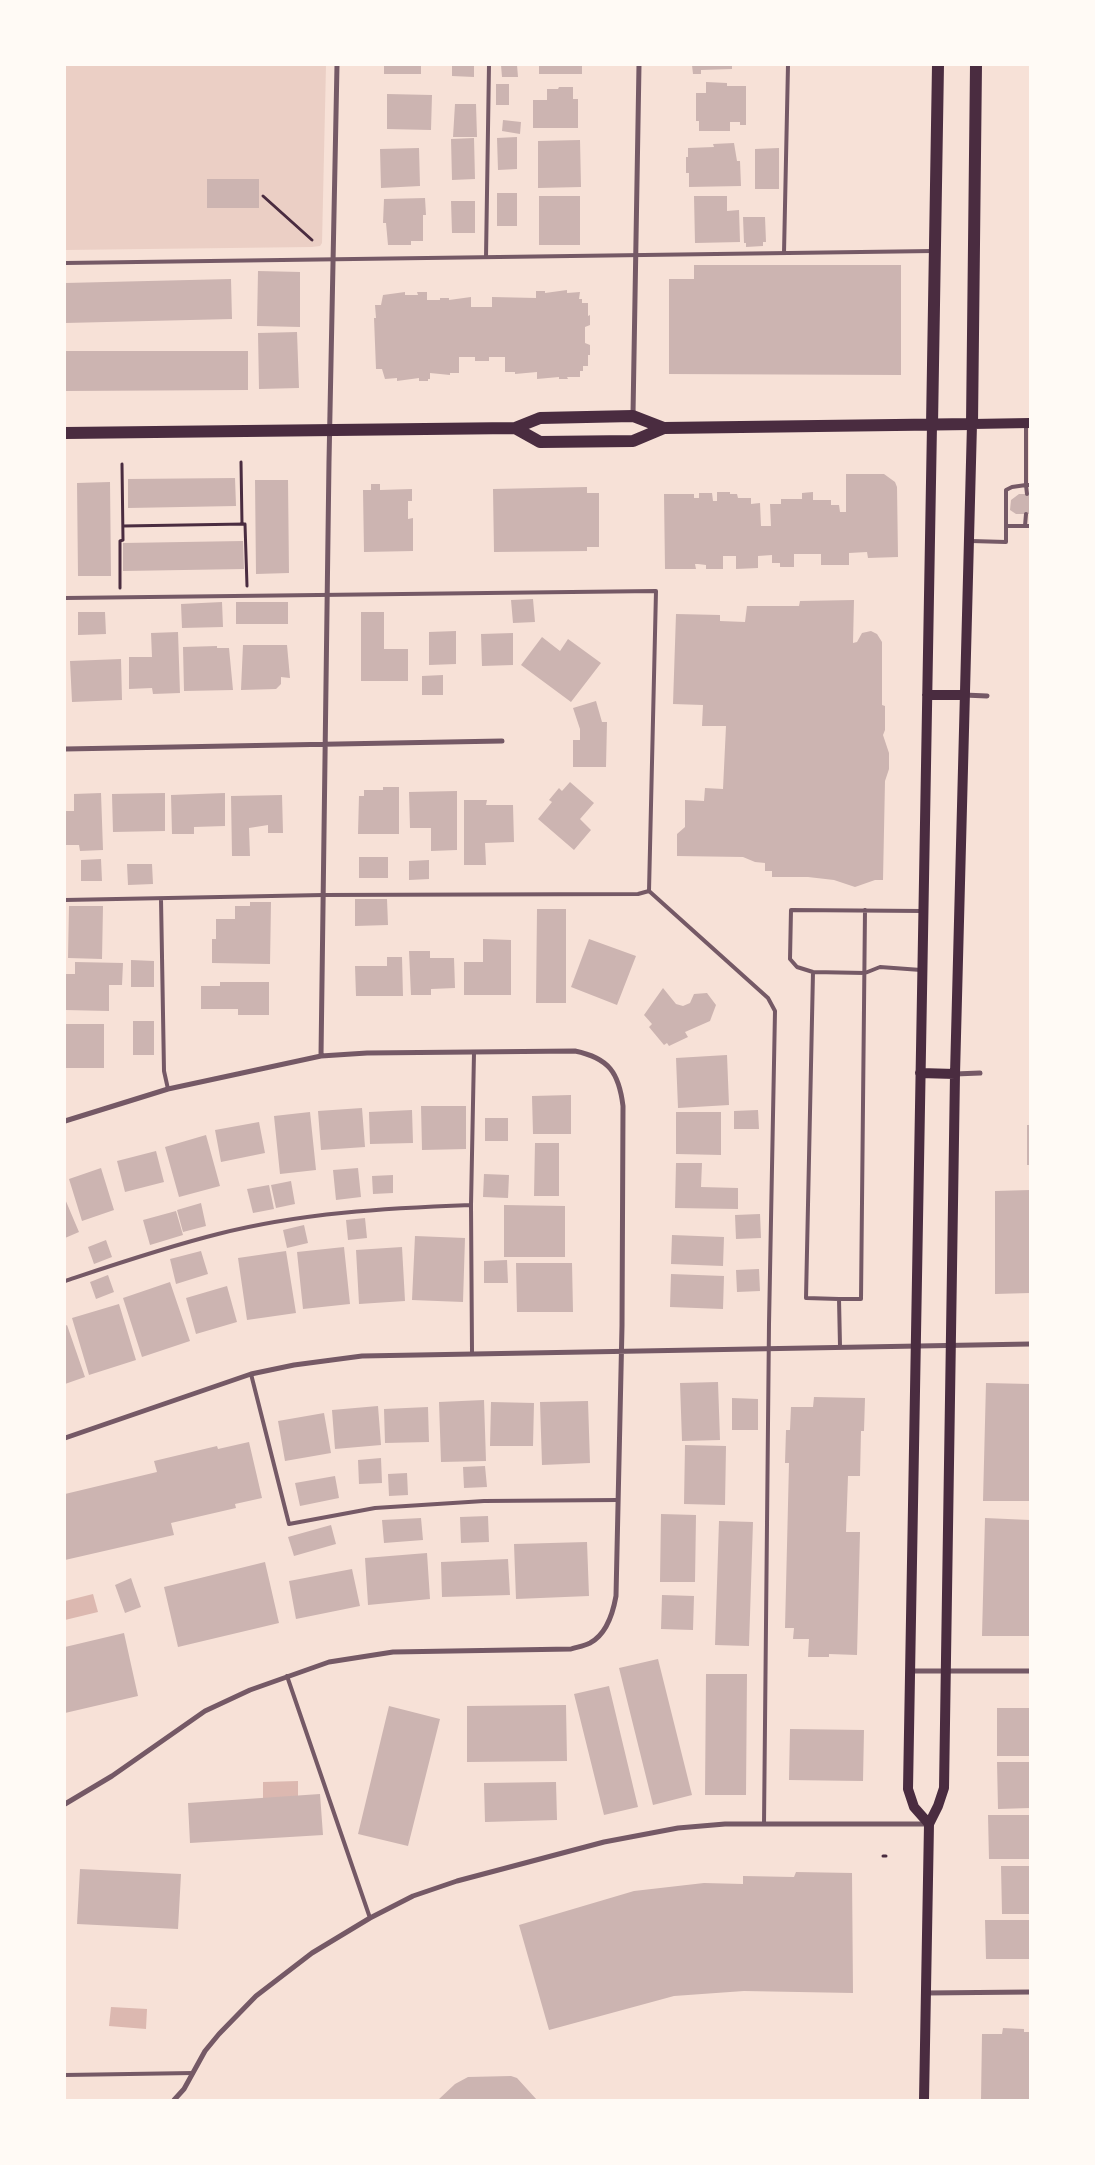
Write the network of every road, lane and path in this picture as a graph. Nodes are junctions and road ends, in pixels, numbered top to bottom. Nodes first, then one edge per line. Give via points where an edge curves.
1 (337, 65) edge
2 (489, 65) edge
3 (639, 65) edge
4 (788, 65) edge
5 (938, 65) edge
6 (976, 65) edge
7 (263, 196) dead end
8 (312, 240) dead end
9 (934, 251) junction
10 (784, 253) junction
11 (636, 256) junction
12 (486, 257) junction
13 (333, 260) junction
14 (65, 263) edge
15 (633, 416) junction
16 (1028, 423) edge
17 (972, 424) junction
18 (932, 425) junction
19 (515, 428) junction
20 (664, 428) junction
21 (330, 430) junction
22 (65, 433) edge
23 (242, 462) dead end
24 (122, 464) dead end
25 (1028, 485) edge
26 (1026, 494) dead end
27 (1026, 514) dead end
28 (242, 524) junction
29 (123, 526) junction
30 (1006, 526) junction
31 (1028, 526) edge
32 (969, 541) junction
33 (327, 596) junction
34 (247, 597) junction
35 (65, 598) edge
36 (120, 598) junction
37 (927, 695) junction
38 (964, 695) junction
39 (987, 696) dead end
40 (502, 741) dead end
41 (327, 745) junction
42 (65, 749) edge
43 (649, 891) junction
44 (324, 895) junction
45 (161, 899) junction
46 (65, 900) edge
47 (865, 910) junction
48 (923, 911) junction
49 (922, 970) junction
50 (812, 972) junction
51 (865, 973) junction
52 (474, 1053) junction
53 (321, 1056) junction
54 (920, 1073) junction
55 (980, 1073) dead end
56 (955, 1074) junction
57 (168, 1089) junction
58 (65, 1121) edge
59 (471, 1205) junction
60 (65, 1281) edge
61 (839, 1299) junction
62 (951, 1344) junction
63 (1030, 1344) edge
64 (916, 1345) junction
65 (840, 1346) junction
66 (768, 1348) junction
67 (621, 1350) junction
68 (472, 1352) junction
69 (251, 1374) junction
70 (65, 1438) edge
71 (618, 1500) junction
72 (947, 1671) junction
73 (1030, 1671) edge
74 (911, 1672) junction
75 (286, 1676) junction
76 (65, 1804) edge
77 (764, 1824) junction
78 (929, 1824) junction
79 (370, 1918) junction
80 (926, 1992) junction
81 (1030, 1992) edge
82 (193, 2073) junction
83 (65, 2075) edge
84 (174, 2100) edge
85 (924, 2100) edge

1 - 13 street
2 - 12 lane
3 - 11 street
4 - 10 lane
5 - 9 main road
6 - 17 main road
7 - 8 path
9 - 10 lane
9 - 18 main road
10 - 11 lane
11 - 12 lane
11 - 15 street
12 - 13 lane
13 - 14 lane
13 - 21 street
15 - 19 main road via 540,418
15 - 20 main road
16 - 17 main road
16 - 25 lane
17 - 18 main road
17 - 32 main road
18 - 20 main road
18 - 37 main road
19 - 20 main road via 540,442 633,441
19 - 21 main road
21 - 22 main road
21 - 33 street
23 - 28 path
24 - 29 path
25 - 26 lane
25 - 30 lane via 1006,490
27 - 31 lane
28 - 29 path
28 - 34 path via 245,524
29 - 36 path
30 - 31 lane
30 - 32 lane via 1006,542
32 - 38 main road
33 - 34 lane
33 - 41 street
33 - 43 lane via 656,590
34 - 36 lane
35 - 36 lane
37 - 38 main road
37 - 48 main road
38 - 39 street
38 - 56 main road
40 - 41 street
41 - 42 street
41 - 44 street
43 - 44 lane via 638,894
43 - 66 lane via 768,998 775,1011
44 - 45 lane
44 - 53 street
45 - 46 lane
45 - 57 lane via 164,1071
47 - 48 lane
47 - 50 lane via 791,910 790,959 797,967
47 - 51 lane
48 - 49 main road
49 - 51 lane via 880,967
49 - 54 main road
50 - 51 lane
50 - 61 lane via 806,1298
51 - 61 lane via 861,1299
52 - 53 street
52 - 59 lane
52 - 67 street via 575,1051 598,1059 611,1069 621,1086
53 - 57 street
54 - 56 main road
54 - 64 main road
55 - 56 street
56 - 62 main road
57 - 58 street
59 - 60 lane via 282,1221 219,1234
59 - 68 lane
61 - 65 lane
62 - 63 street
62 - 64 street
62 - 72 main road
64 - 65 street
64 - 74 main road
65 - 66 street
66 - 67 street
66 - 77 lane
67 - 68 street
67 - 71 street
68 - 69 street via 362,1356
69 - 70 street
69 - 71 lane via 289,1524 375,1508 484,1501
71 - 75 street via 616,1596 612,1616 591,1642 571,1649 393,1652 328,1662
72 - 73 street
72 - 74 street
72 - 78 main road via 944,1788
74 - 78 main road via 908,1789 914,1807
75 - 76 street via 205,1711 112,1776
75 - 79 lane
77 - 78 street
77 - 79 street via 678,1828 604,1842 456,1881 413,1896
78 - 80 main road
79 - 82 street via 312,1953 256,1996 205,2051
80 - 81 street
80 - 85 main road
82 - 83 lane
82 - 84 street

